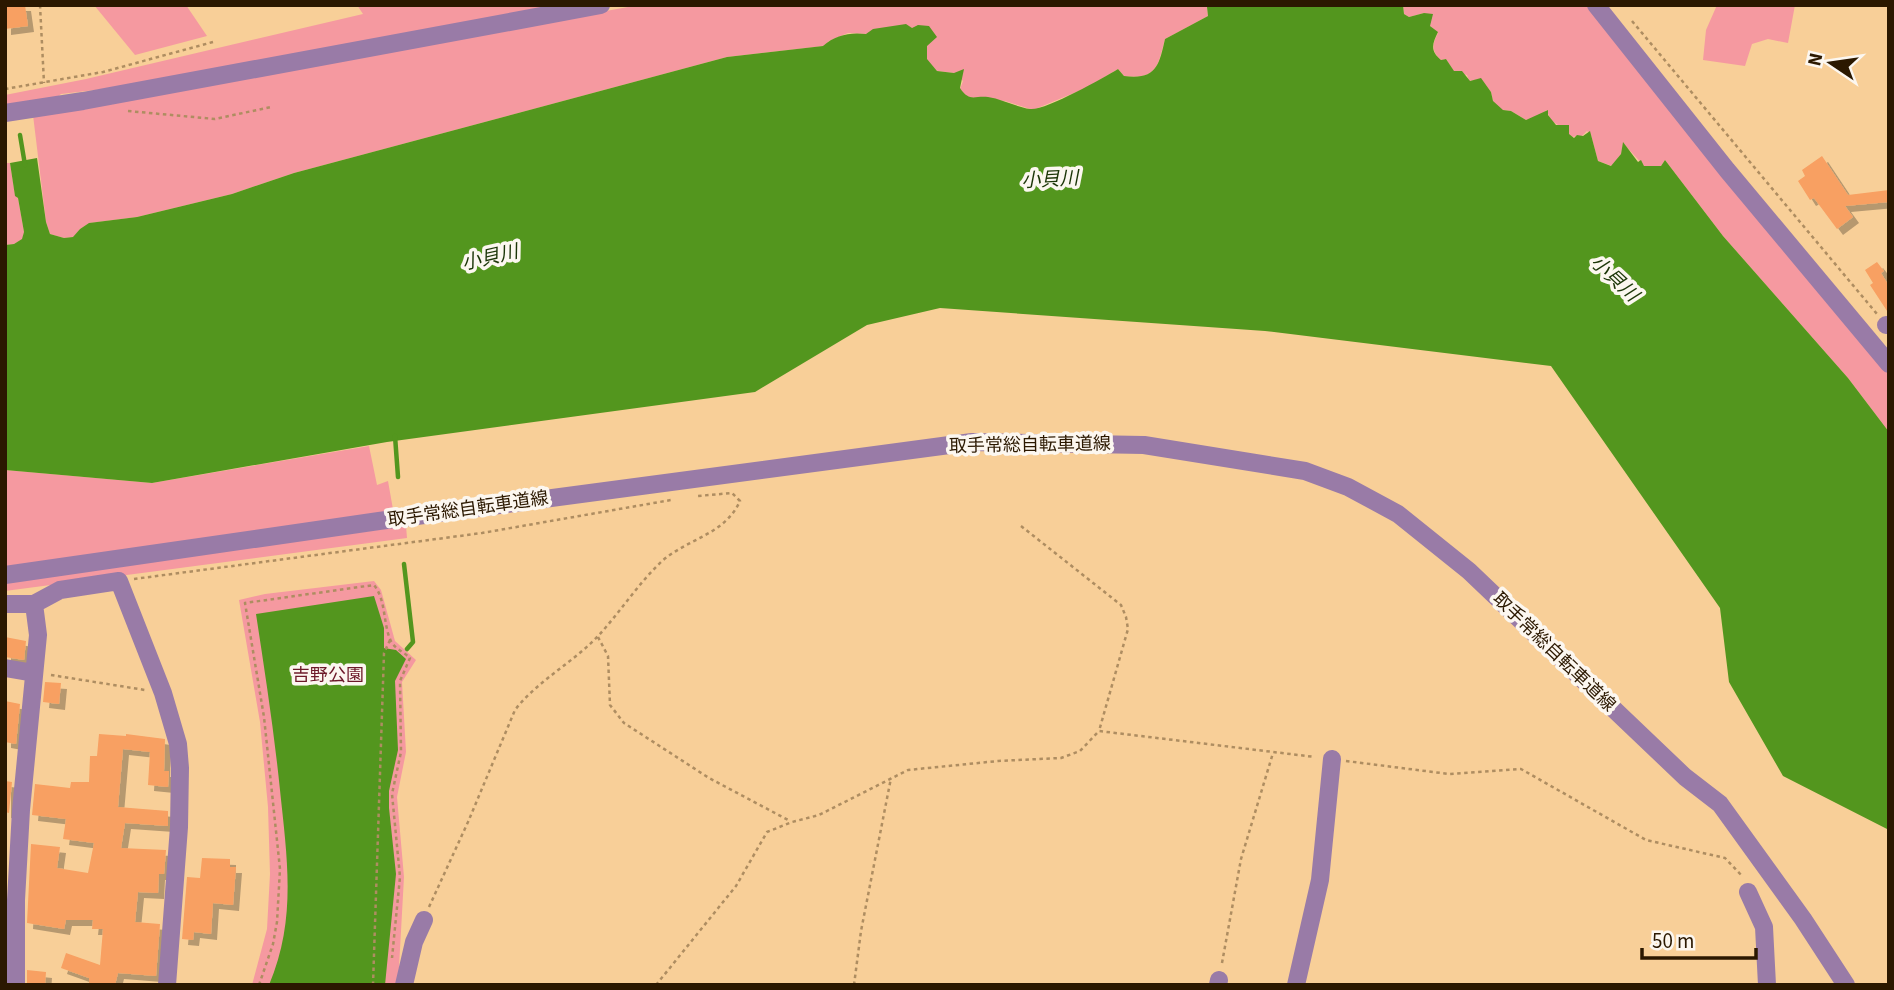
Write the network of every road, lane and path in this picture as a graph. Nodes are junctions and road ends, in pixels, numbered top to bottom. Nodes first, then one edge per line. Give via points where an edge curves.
1 (40, 5) edge
2 (601, 5) edge
3 (1596, 5) edge
4 (1625, 13) dead end
5 (213, 41) dead end
6 (44, 83) junction
7 (5, 89) edge
8 (271, 107) dead end
9 (119, 110) dead end
10 (5, 113) edge
11 (1887, 325) edge
12 (1889, 364) edge
13 (691, 497) dead end
14 (678, 499) dead end
15 (1021, 526) dead end
16 (5, 575) edge
17 (119, 581) junction
18 (60, 590) junction
19 (5, 597) edge
20 (5, 604) edge
21 (34, 604) junction
22 (598, 637) junction
23 (390, 640) junction
24 (5, 668) edge
25 (34, 673) junction
26 (163, 693) junction
27 (1099, 731) junction
28 (1273, 752) junction
29 (1332, 759) junction
30 (891, 778) junction
31 (792, 822) junction
32 (1748, 892) joint
33 (424, 920) joint
34 (392, 962) dead end
35 (1219, 982) edge
36 (16, 985) edge
37 (167, 985) edge
38 (259, 985) edge
39 (373, 985) edge
40 (404, 985) edge
41 (656, 985) edge
42 (854, 985) edge
43 (1296, 985) edge
44 (1767, 985) edge
45 (1846, 985) edge

1 - 6 path
2 - 10 street
3 - 12 street
4 - 11 path
5 - 6 path via 103,72
6 - 7 path
8 - 9 path via 215,119
13 - 22 path via 732,492 740,501 723,524 663,561
14 - 17 path via 482,533
15 - 27 path via 1121,605 1126,617 1128,629
16 - 45 street, 取手常総自転車道線 via 972,442 1144,445 1306,471 1348,486 1398,514 1469,571 1685,777 1720,804
17 - 18 street
17 - 26 street
18 - 19 street
18 - 21 street
20 - 21 street
21 - 25 street via 38,635
22 - 31 path via 608,656 610,705 624,723 709,778
22 - 33 path via 515,709
23 - 34 path via 410,658 400,681 401,752 392,794 400,877
23 - 38 path via 374,585 245,603 264,717 280,869 275,933
23 - 39 path via 384,653
24 - 25 street
25 - 26 path
25 - 36 street via 21,810
26 - 37 street via 180,768
27 - 28 path
27 - 30 path via 1080,751 1061,758 908,770
28 - 29 path
28 - 35 path via 1241,859
29 - 32 path via 1449,774 1521,769 1646,840 1725,858 1741,873
29 - 43 street via 1320,880
30 - 31 path via 819,816
30 - 42 path
31 - 41 path via 767,832 736,886
32 - 44 street via 1764,927
33 - 40 street

